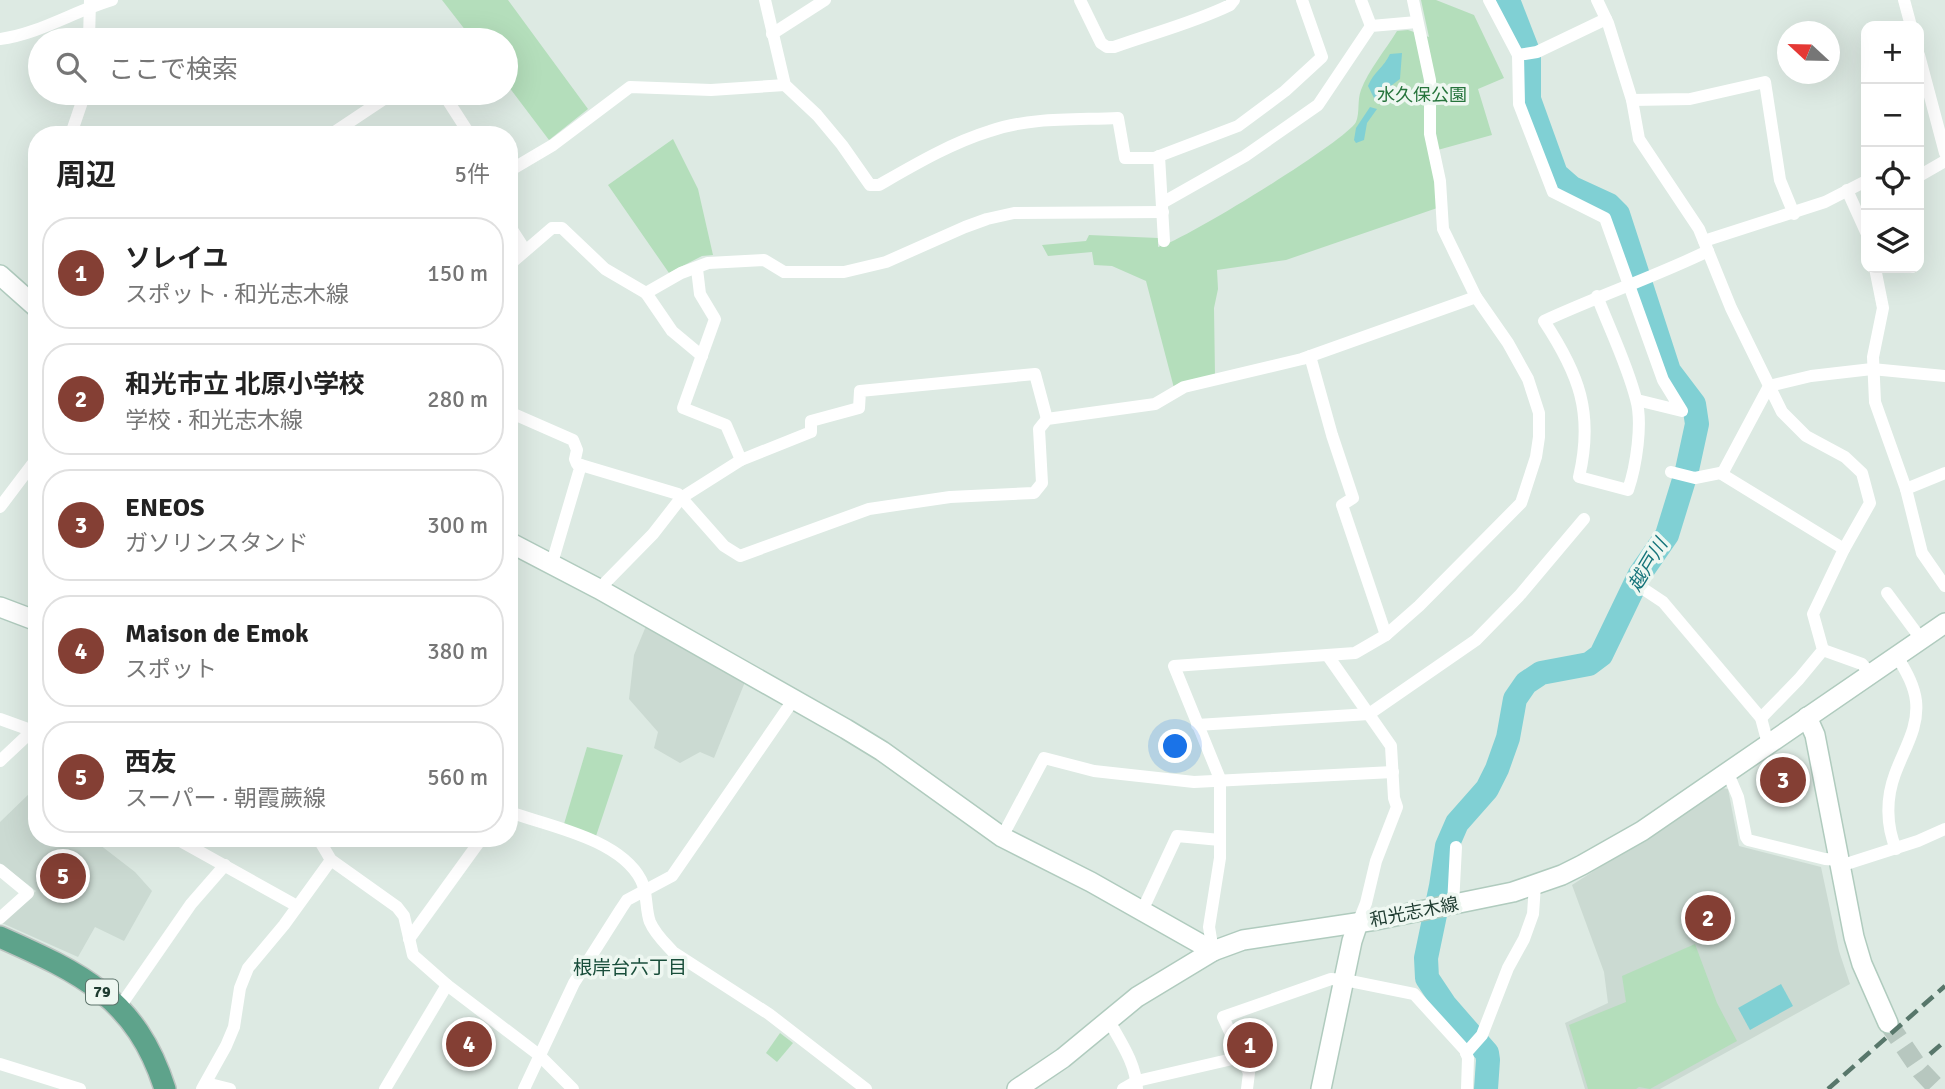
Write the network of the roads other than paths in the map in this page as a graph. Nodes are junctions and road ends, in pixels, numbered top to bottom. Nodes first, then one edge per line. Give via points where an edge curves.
1 (112, 0) edge
2 (765, 0) edge
3 (825, 0) edge
4 (1080, 0) edge
5 (1234, 0) edge
6 (1302, 0) edge
7 (1361, 0) edge
8 (1413, 0) edge
9 (1489, 0) edge
10 (1597, 0) edge
11 (1904, 0) edge
12 (90, 3) edge
13 (1606, 19) junction
14 (1910, 21) edge
15 (1417, 22) junction
16 (1371, 26) junction
17 (37, 28) edge
18 (89, 28) edge
19 (28, 32) edge
20 (772, 34) junction
21 (0, 39) edge
22 (1521, 55) junction
23 (1924, 74) edge
24 (785, 85) junction
25 (1632, 100) junction
26 (81, 105) edge
27 (375, 105) edge
28 (451, 105) edge
29 (74, 126) edge
30 (344, 126) edge
31 (464, 126) edge
32 (1945, 153) edge
33 (1159, 156) junction
34 (1945, 161) edge
35 (518, 166) edge
36 (1924, 173) edge
37 (1861, 183) edge
38 (1847, 190) junction
39 (1162, 207) junction
40 (1794, 214) junction
41 (1861, 221) edge
42 (518, 239) edge
43 (1164, 241) dead end
44 (1706, 246) junction
45 (525, 250) junction
46 (518, 257) edge
47 (697, 269) junction
48 (1876, 273) edge
49 (0, 275) edge
50 (1629, 286) junction
51 (646, 293) junction
52 (1597, 296) junction
53 (1476, 298) junction
54 (28, 300) edge
55 (702, 356) junction
56 (1310, 356) junction
57 (1872, 369) junction
58 (1945, 376) edge
59 (1769, 386) junction
60 (1637, 400) junction
61 (518, 416) edge
62 (1047, 419) junction
63 (741, 460) junction
64 (581, 465) junction
65 (28, 469) edge
66 (1673, 472) dead end
67 (1945, 473) edge
68 (1722, 474) junction
69 (1906, 489) junction
70 (681, 498) junction
71 (2, 499) edge
72 (1584, 519) dead end
73 (518, 546) edge
74 (1844, 549) junction
75 (552, 563) junction
76 (1945, 586) edge
77 (599, 589) junction
78 (1645, 590) dead end
79 (1887, 593) dead end
80 (0, 607) edge
81 (28, 618) edge
82 (1945, 623) edge
83 (1386, 635) junction
84 (1921, 639) junction
85 (1823, 650) junction
86 (1328, 656) junction
87 (1897, 656) junction
88 (1870, 673) junction
89 (794, 699) junction
90 (1369, 714) junction
91 (1807, 717) junction
92 (1761, 718) junction
93 (0, 719) edge
94 (1196, 725) junction
95 (28, 730) edge
96 (28, 737) edge
97 (1768, 744) junction
98 (0, 761) edge
99 (1727, 771) junction
100 (1393, 772) junction
101 (1220, 779) junction
102 (518, 814) edge
103 (1945, 829) edge
104 (1003, 837) junction
105 (1220, 840) junction
106 (192, 847) edge
107 (323, 847) edge
108 (475, 847) edge
109 (1456, 847) dead end
110 (1896, 849) junction
111 (331, 860) junction
112 (1840, 863) junction
113 (225, 865) junction
114 (0, 870) edge
115 (1535, 885) junction
116 (645, 890) junction
117 (297, 906) junction
118 (1441, 908) junction
119 (1142, 911) junction
120 (0, 918) edge
121 (1358, 923) junction
122 (0, 937) edge
123 (409, 939) junction
124 (1213, 951) junction
125 (1345, 980) junction
126 (447, 985) junction
127 (119, 1008) junction
128 (1108, 1019) junction
129 (1888, 1023) tunnel mouth
130 (1474, 1045) junction
131 (539, 1055) junction
132 (1241, 1057) junction
133 (0, 1064) edge
134 (1137, 1085) edge
135 (204, 1086) edge
136 (80, 1089) edge
137 (165, 1089) edge
138 (230, 1089) edge
139 (385, 1089) edge
140 (524, 1089) edge
141 (573, 1089) edge
142 (866, 1089) edge
143 (1017, 1089) edge
144 (1123, 1089) edge
145 (1247, 1089) edge
146 (1321, 1089) edge
147 (1467, 1089) edge

1 - 12 street
2 - 20 street
3 - 20 street
4 - 5 street via 1107,47 1186,24
6 - 33 street via 1322,57 1238,126
7 - 16 street
8 - 15 street
9 - 22 street
10 - 13 street
11 - 14 street
12 - 17 street
12 - 18 street
13 - 22 street via 1538,52
13 - 25 street
15 - 16 street
15 - 53 street via 1430,79 1430,134 1440,181 1443,229
16 - 39 street via 1318,105
19 - 21 street
20 - 24 street
22 - 50 street via 1519,104 1553,192 1605,218
23 - 32 street
24 - 33 street via 834,135 870,186 990,131 1018,124 1118,118 1125,158
24 - 35 street via 711,90 630,87
25 - 40 street via 1690,99 1765,82 1780,180
25 - 44 street via 1639,139
26 - 29 street
27 - 30 street
28 - 31 street
33 - 39 street
34 - 36 street
37 - 38 street
38 - 40 street
38 - 41 street
39 - 43 street
39 - 47 street via 1014,213 965,227 886,262 844,272 784,272 764,260 708,262
40 - 44 street
42 - 45 street
44 - 50 street
44 - 59 street
45 - 46 street
45 - 51 street via 552,228 562,228 605,269
47 - 51 street
47 - 55 street via 700,294 715,319
48 - 57 street via 1883,308
49 - 54 main road
50 - 52 street
50 - 60 street via 1663,380 1682,411
51 - 55 street via 672,331
52 - 60 street
52 - 60 street via 1544,321 1566,355 1581,395 1585,432 1579,477 1628,490 1638,435
53 - 56 street
53 - 83 street via 1508,343 1534,393 1539,413 1536,457 1521,503
55 - 63 street via 683,408 726,425
56 - 62 street via 1184,387 1155,404
56 - 83 street via 1353,498 1342,505
57 - 58 street
57 - 59 street
57 - 69 street via 1875,402
59 - 68 street
59 - 74 street via 1782,412 1806,436 1845,457 1862,473 1870,503
61 - 64 street via 573,440 578,450 576,464
62 - 63 street via 1034,374 860,391 859,408 811,421 811,432
62 - 70 street via 1039,429 1042,483 1034,493 869,509 740,556 724,547
63 - 70 street
64 - 70 street
64 - 75 street
65 - 71 street
66 - 68 street via 1695,478
67 - 69 street
68 - 74 street
69 - 76 street via 1922,553
70 - 77 street
72 - 90 street via 1476,640
73 - 75 main road
74 - 85 street via 1813,614
75 - 77 main road
77 - 89 main road
78 - 92 street via 1663,603
79 - 84 street
80 - 81 main road
82 - 84 main road, 和光志木線
83 - 86 street via 1355,653
84 - 87 main road, 和光志木線
85 - 88 street via 1862,664
85 - 92 street
86 - 90 street
86 - 94 street via 1174,666
87 - 88 main road, 和光志木線
87 - 110 street via 1913,688 1916,716 1888,797
88 - 91 main road, 和光志木線
89 - 104 main road via 883,751
89 - 116 street via 679,867 667,880
90 - 94 street
90 - 100 street via 1391,746
91 - 97 main road, 和光志木線
91 - 112 main road via 1815,735
92 - 97 street
93 - 95 street
94 - 101 street
96 - 98 street
97 - 99 main road, 和光志木線
99 - 112 street via 1748,840
99 - 115 main road, 和光志木線 via 1623,843
100 - 101 street
100 - 121 street via 1397,807
101 - 104 street via 1194,782 1102,772 1044,758
101 - 105 street
102 - 116 street via 608,848 635,871
103 - 110 street
104 - 119 main road
105 - 119 street via 1177,836
105 - 124 street via 1209,928
106 - 113 street
107 - 111 street
108 - 123 street
109 - 118 street
110 - 112 street
111 - 117 street
111 - 123 street via 397,907
112 - 129 main road via 1862,964
113 - 117 street
113 - 127 street via 191,904
114 - 120 street via 29,893
115 - 118 main road, 和光志木線
115 - 130 street via 1533,914 1524,939
116 - 131 street via 621,908 574,983
116 - 142 street via 650,922 673,952 769,1014
117 - 135 street via 248,968 234,1027
118 - 121 main road, 和光志木線
119 - 124 main road
121 - 124 main road, 和光志木線 via 1244,940
121 - 125 main road
122 - 127 main road, 79 via 71,970
123 - 126 street via 413,955
124 - 128 main road, 和光志木線
125 - 130 street via 1414,994
125 - 132 street via 1331,979 1223,1017
125 - 146 main road
126 - 131 street
126 - 139 street
127 - 137 main road, 79 via 141,1036
128 - 134 street via 1127,1053
128 - 143 main road, 和光志木線
130 - 147 street
131 - 140 street
131 - 141 street
132 - 134 street
132 - 145 street via 1248,1073
133 - 136 street
134 - 144 street
135 - 138 street

